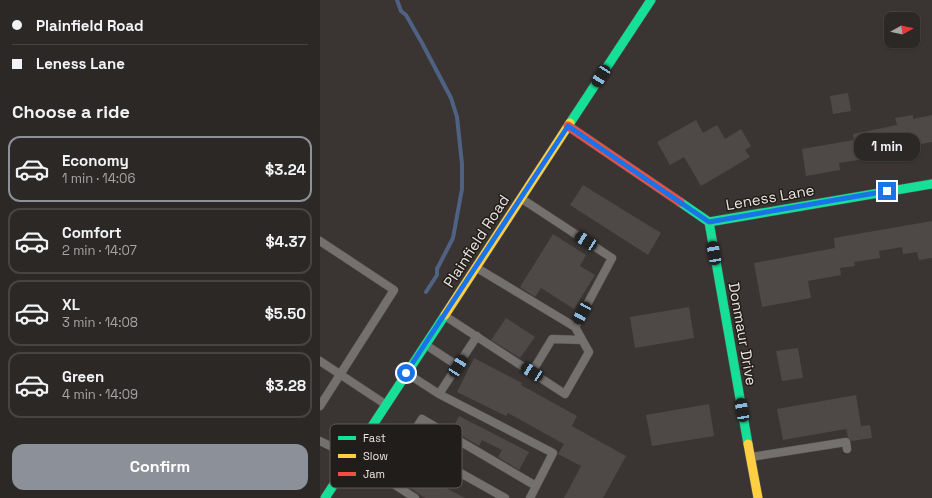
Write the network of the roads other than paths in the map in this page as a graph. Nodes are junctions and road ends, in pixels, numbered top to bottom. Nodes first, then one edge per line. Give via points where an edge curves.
1 (651, 0) edge
2 (568, 126) junction
3 (932, 184) edge
4 (521, 198) junction
5 (709, 222) junction
6 (320, 241) edge
7 (476, 267) junction
8 (444, 315) junction
9 (574, 327) junction
10 (477, 336) junction
11 (582, 340) junction
12 (425, 344) junction
13 (320, 361) edge
14 (458, 366) junction
15 (532, 372) junction
16 (406, 373) junction
17 (341, 375) junction
18 (439, 394) junction
19 (386, 404) junction
20 (320, 406) edge
21 (373, 424) edge
22 (419, 424) edge
23 (431, 424) edge
24 (320, 441) edge
25 (462, 443) edge
26 (330, 445) edge
27 (847, 449) dead end
28 (750, 457) junction
29 (462, 474) edge
30 (536, 486) junction
31 (331, 488) edge
32 (400, 488) edge
33 (324, 498) edge
34 (415, 498) edge
35 (505, 498) edge
36 (530, 498) edge
37 (758, 498) edge

1 - 2 street, Plainfield Road
2 - 4 street, Plainfield Road
2 - 5 street, Leness Lane
3 - 5 street, Leness Lane
4 - 7 street, Plainfield Road
4 - 9 lane via 612,258
5 - 28 street, Donmaur Drive
6 - 17 lane via 394,290
7 - 8 street, Plainfield Road
7 - 9 lane
8 - 10 lane
8 - 12 street, Plainfield Road
9 - 11 lane
10 - 14 lane
10 - 15 lane
11 - 15 lane via 552,339
11 - 15 lane via 589,352 565,394
12 - 14 lane
12 - 16 street, Plainfield Road
13 - 17 lane
14 - 18 lane
16 - 18 lane
16 - 19 street, Plainfield Road
17 - 19 lane
17 - 20 lane
18 - 30 lane via 553,453
19 - 21 street, Plainfield Road
22 - 23 lane via 422,419
24 - 26 lane
25 - 30 lane
27 - 28 lane via 846,442
28 - 37 street, Donmaur Drive
29 - 35 lane
30 - 36 lane
31 - 33 street, Plainfield Road
32 - 34 lane

